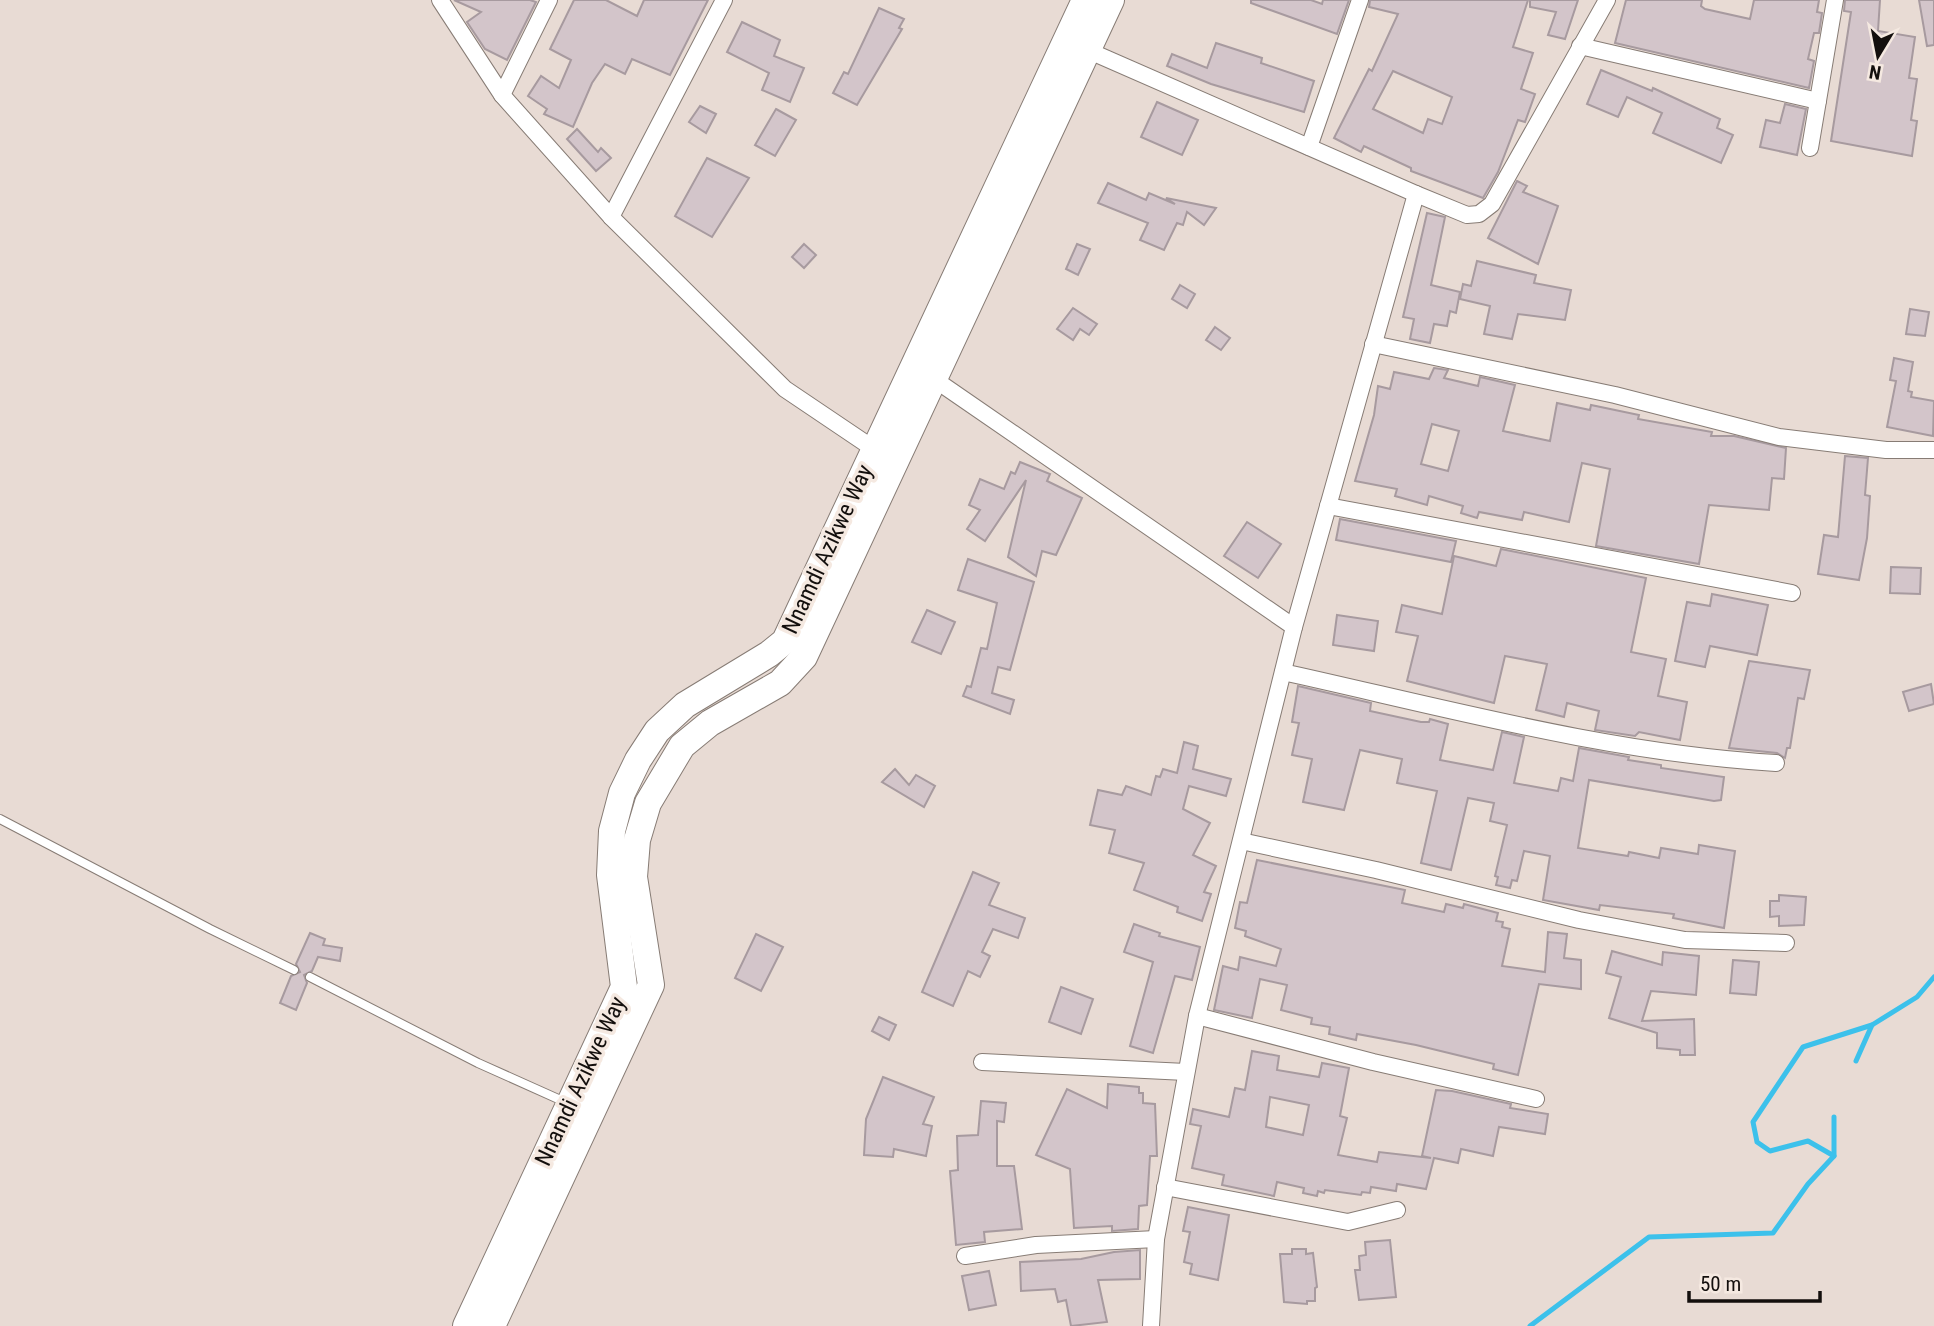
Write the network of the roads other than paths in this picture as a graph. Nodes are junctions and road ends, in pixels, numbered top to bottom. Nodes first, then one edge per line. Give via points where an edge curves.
1 (440, 0) edge
2 (549, 0) edge
3 (724, 0) edge
4 (1085, 0) edge
5 (1111, 0) edge
6 (1360, 0) edge
7 (1607, 0) edge
8 (1835, 0) edge
9 (1580, 46) junction
10 (1087, 50) junction
11 (502, 95) junction
12 (1818, 101) junction
13 (1309, 147) junction
14 (1810, 148) dead end
15 (1416, 194) junction
16 (611, 218) junction
17 (1373, 344) junction
18 (933, 379) junction
19 (874, 449) junction
20 (1934, 450) edge
21 (1328, 506) junction
22 (1792, 593) dead end
23 (1294, 627) junction
24 (1283, 672) junction
25 (1776, 763) dead end
26 (0, 819) edge
27 (1241, 841) junction
28 (1786, 943) dead end
29 (294, 970) dead end
30 (310, 977) dead end
31 (1197, 1016) junction
32 (982, 1062) dead end
33 (1186, 1072) junction
34 (1536, 1100) dead end
35 (570, 1104) junction
36 (1165, 1187) junction
37 (1397, 1210) dead end
38 (1156, 1239) junction
39 (965, 1256) dead end
40 (466, 1326) edge
41 (492, 1326) edge
42 (1151, 1326) edge

1 - 11 street
2 - 11 street
3 - 16 street
4 - 19 highway, Nnamdi Azikwe Way
5 - 10 highway, Nnamdi Azikwe Way
6 - 13 street
7 - 9 street
8 - 12 street
9 - 12 street
9 - 15 street via 1492,204 1479,214 1467,215
10 - 13 street
10 - 18 highway, Nnamdi Azikwe Way
11 - 16 street
12 - 14 street
13 - 15 street
15 - 17 street
16 - 19 street via 785,389
17 - 20 street via 1615,395 1779,438 1886,450
17 - 21 street
18 - 23 street
18 - 41 highway, Nnamdi Azikwe Way via 804,657 780,683 710,723 682,746 648,803 637,840 634,877 651,985
19 - 35 highway, Nnamdi Azikwe Way via 785,640 685,705 657,731 622,793 612,831 610,875 624,987
21 - 22 street
21 - 23 street
23 - 24 street
24 - 25 street via 1569,736 1710,759
24 - 27 street
26 - 29 lane
27 - 28 street via 1685,940
27 - 31 street
30 - 35 lane via 478,1063
31 - 33 street
31 - 34 street
32 - 33 street
33 - 36 street
35 - 40 highway, Nnamdi Azikwe Way
36 - 37 street via 1348,1222
36 - 38 street
38 - 39 street via 1036,1245
38 - 42 street

